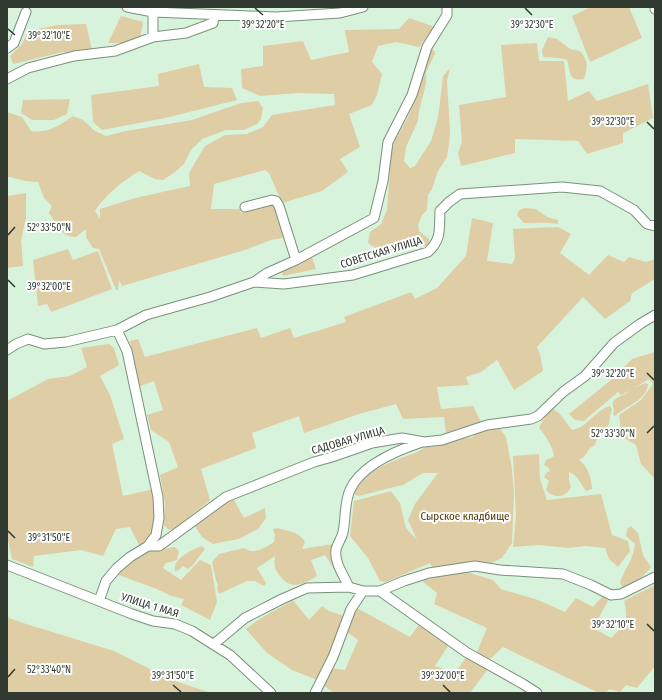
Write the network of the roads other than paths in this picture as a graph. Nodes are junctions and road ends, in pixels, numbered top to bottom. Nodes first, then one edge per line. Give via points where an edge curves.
1 (127, 7) edge
2 (364, 7) edge
3 (447, 7) edge
4 (26, 12) dead end
5 (153, 12) junction
6 (214, 15) junction
7 (154, 36) junction
8 (7, 48) edge
9 (7, 79) edge
10 (245, 207) dead end
11 (655, 226) edge
12 (296, 260) junction
13 (254, 282) junction
14 (655, 315) edge
15 (117, 330) junction
16 (7, 350) edge
17 (424, 442) junction
18 (148, 546) junction
19 (7, 565) edge
20 (655, 577) edge
21 (349, 587) junction
22 (363, 591) junction
23 (380, 591) junction
24 (99, 601) junction
25 (214, 644) junction
26 (271, 693) edge
27 (316, 693) edge
28 (537, 693) edge

1 - 5 street
2 - 6 street via 333,14
3 - 12 street via 447,15 426,47 412,95 388,142 383,181 374,218
4 - 8 street via 14,43
5 - 6 street
5 - 7 street
6 - 7 street via 213,23 186,33
7 - 9 street via 115,51 74,56 28,68
10 - 12 street via 276,201
11 - 13 street, СОВЕТСКАЯ УЛИЦА via 647,224 634,210 600,191 562,187 460,194 440,211 438,239 428,252 353,275 284,284
12 - 13 street
13 - 15 street, СОВЕТСКАЯ УЛИЦА via 146,315
14 - 17 street, САДОВАЯ УЛИЦА via 614,343 585,376 563,392 538,416 487,424 442,440
15 - 16 street, СОВЕТСКАЯ УЛИЦА via 66,342 44,344 28,339
15 - 18 street via 127,351 158,497 159,518 156,535
17 - 18 street, САДОВАЯ УЛИЦА via 402,438 372,443 314,462 226,497 159,546
17 - 21 street via 374,463 358,476 350,490 343,532 336,550 340,569
18 - 24 street, САДОВАЯ УЛИЦА via 117,568 106,581
19 - 24 street, УЛИЦА 1 МАЯ
20 - 23 street via 621,594 611,595 563,574 475,566 429,573
21 - 22 street
21 - 25 street via 307,588 245,618
22 - 23 street
22 - 27 street via 351,609
23 - 28 street via 466,652
24 - 25 street, УЛИЦА 1 МАЯ via 153,621 192,631
25 - 26 street, УЛИЦА 1 МАЯ via 230,655

